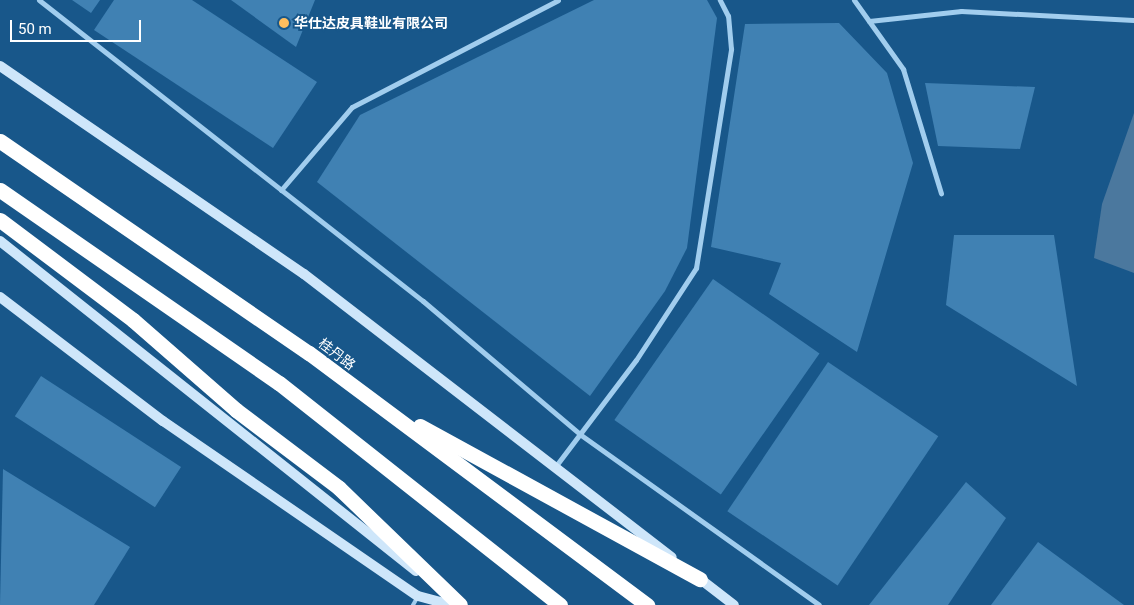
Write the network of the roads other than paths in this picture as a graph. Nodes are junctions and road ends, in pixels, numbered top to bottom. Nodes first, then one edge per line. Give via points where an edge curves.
1 (39, 0) edge
2 (558, 0) edge
3 (720, 0) edge
4 (854, 0) edge
5 (1134, 20) edge
6 (869, 21) junction
7 (0, 66) edge
8 (0, 141) edge
9 (0, 190) edge
10 (281, 190) junction
11 (941, 193) dead end
12 (0, 220) edge
13 (0, 241) edge
14 (0, 297) edge
15 (370, 399) junction
16 (581, 434) junction
17 (555, 467) junction
18 (700, 579) junction
19 (415, 600) edge
20 (451, 605) edge
21 (459, 605) edge
22 (560, 605) edge
23 (647, 605) edge
24 (734, 605) edge
25 (819, 605) edge

1 - 10 street
2 - 10 street via 352,106
3 - 16 street via 728,16 731,49 696,268
4 - 6 street
5 - 6 street via 961,11
6 - 11 street via 903,69
7 - 17 main road via 304,274
8 - 15 highway, 桂丹路
9 - 22 highway via 279,383
10 - 16 street via 422,301
12 - 21 highway via 133,320 236,410 339,488
13 - 21 main road
14 - 19 main road via 164,420
15 - 18 highway
15 - 23 highway, 桂丹路
16 - 17 street
16 - 25 street
17 - 18 main road
18 - 24 main road
19 - 20 main road

